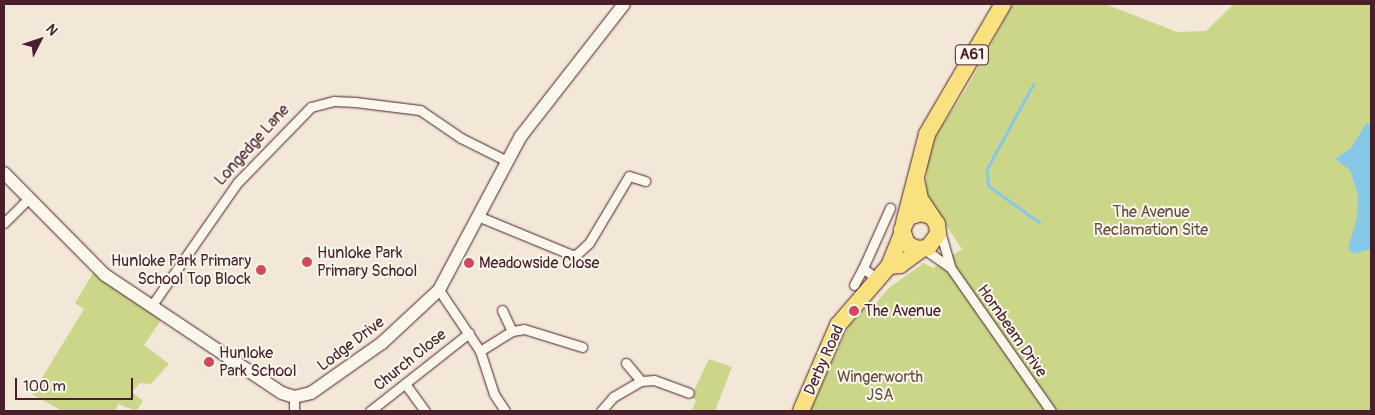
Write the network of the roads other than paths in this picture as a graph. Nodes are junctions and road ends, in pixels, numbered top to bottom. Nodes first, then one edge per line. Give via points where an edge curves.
1 (624, 4) edge
2 (1004, 4) edge
3 (507, 161) junction
4 (4, 173) edge
5 (915, 174) junction
6 (645, 181) dead end
7 (28, 198) junction
8 (890, 208) dead end
9 (480, 217) junction
10 (935, 222) junction
11 (4, 223) edge
12 (903, 228) junction
13 (923, 249) junction
14 (889, 266) junction
15 (950, 267) junction
16 (863, 268) junction
17 (877, 279) junction
18 (854, 285) dead end
19 (439, 290) junction
20 (152, 305) junction
21 (502, 310) dead end
22 (512, 331) junction
23 (469, 333) junction
24 (582, 348) dead end
25 (480, 351) junction
26 (626, 363) dead end
27 (641, 381) junction
28 (406, 385) junction
29 (689, 393) dead end
30 (294, 397) junction
31 (294, 411) edge
32 (370, 411) edge
33 (425, 411) edge
34 (505, 411) edge
35 (601, 411) edge
36 (801, 411) edge
37 (1051, 411) edge

1 - 3 street via 535,115
2 - 5 highway, Derby Road / A61 via 941,106
3 - 9 street, Lodge Drive
3 - 20 street, Longedge Lane via 461,138 420,110 355,102 311,107 237,183
4 - 7 street
5 - 10 highway, Derby Road / A61 via 920,199
5 - 12 highway, Derby Road / A61
6 - 9 street via 629,176 589,242 578,254 572,255
7 - 11 street
7 - 20 street via 91,264
8 - 16 street
9 - 19 street, Lodge Drive
10 - 12 highway via 915,214
10 - 13 highway via 936,240
10 - 15 street, Hornbeam Drive
12 - 13 highway via 907,244
12 - 14 highway, Derby Road / A61
13 - 14 highway, Derby Road / A61 via 900,265
13 - 15 street, Hornbeam Drive
14 - 17 highway, Derby Road / A61
15 - 37 street, Hornbeam Drive
16 - 17 street
16 - 18 street
17 - 36 highway, Derby Road / A61 via 838,325
19 - 23 street
19 - 30 street, Lodge Drive via 422,309 337,377 311,394
20 - 30 street via 265,383
21 - 22 street
22 - 24 street via 536,331
22 - 25 street
23 - 25 street
23 - 28 street, Church Close
25 - 34 street via 494,394
26 - 27 street
27 - 29 street via 654,380
27 - 35 street via 613,397
28 - 32 street, Church Close
28 - 33 street
30 - 31 street

